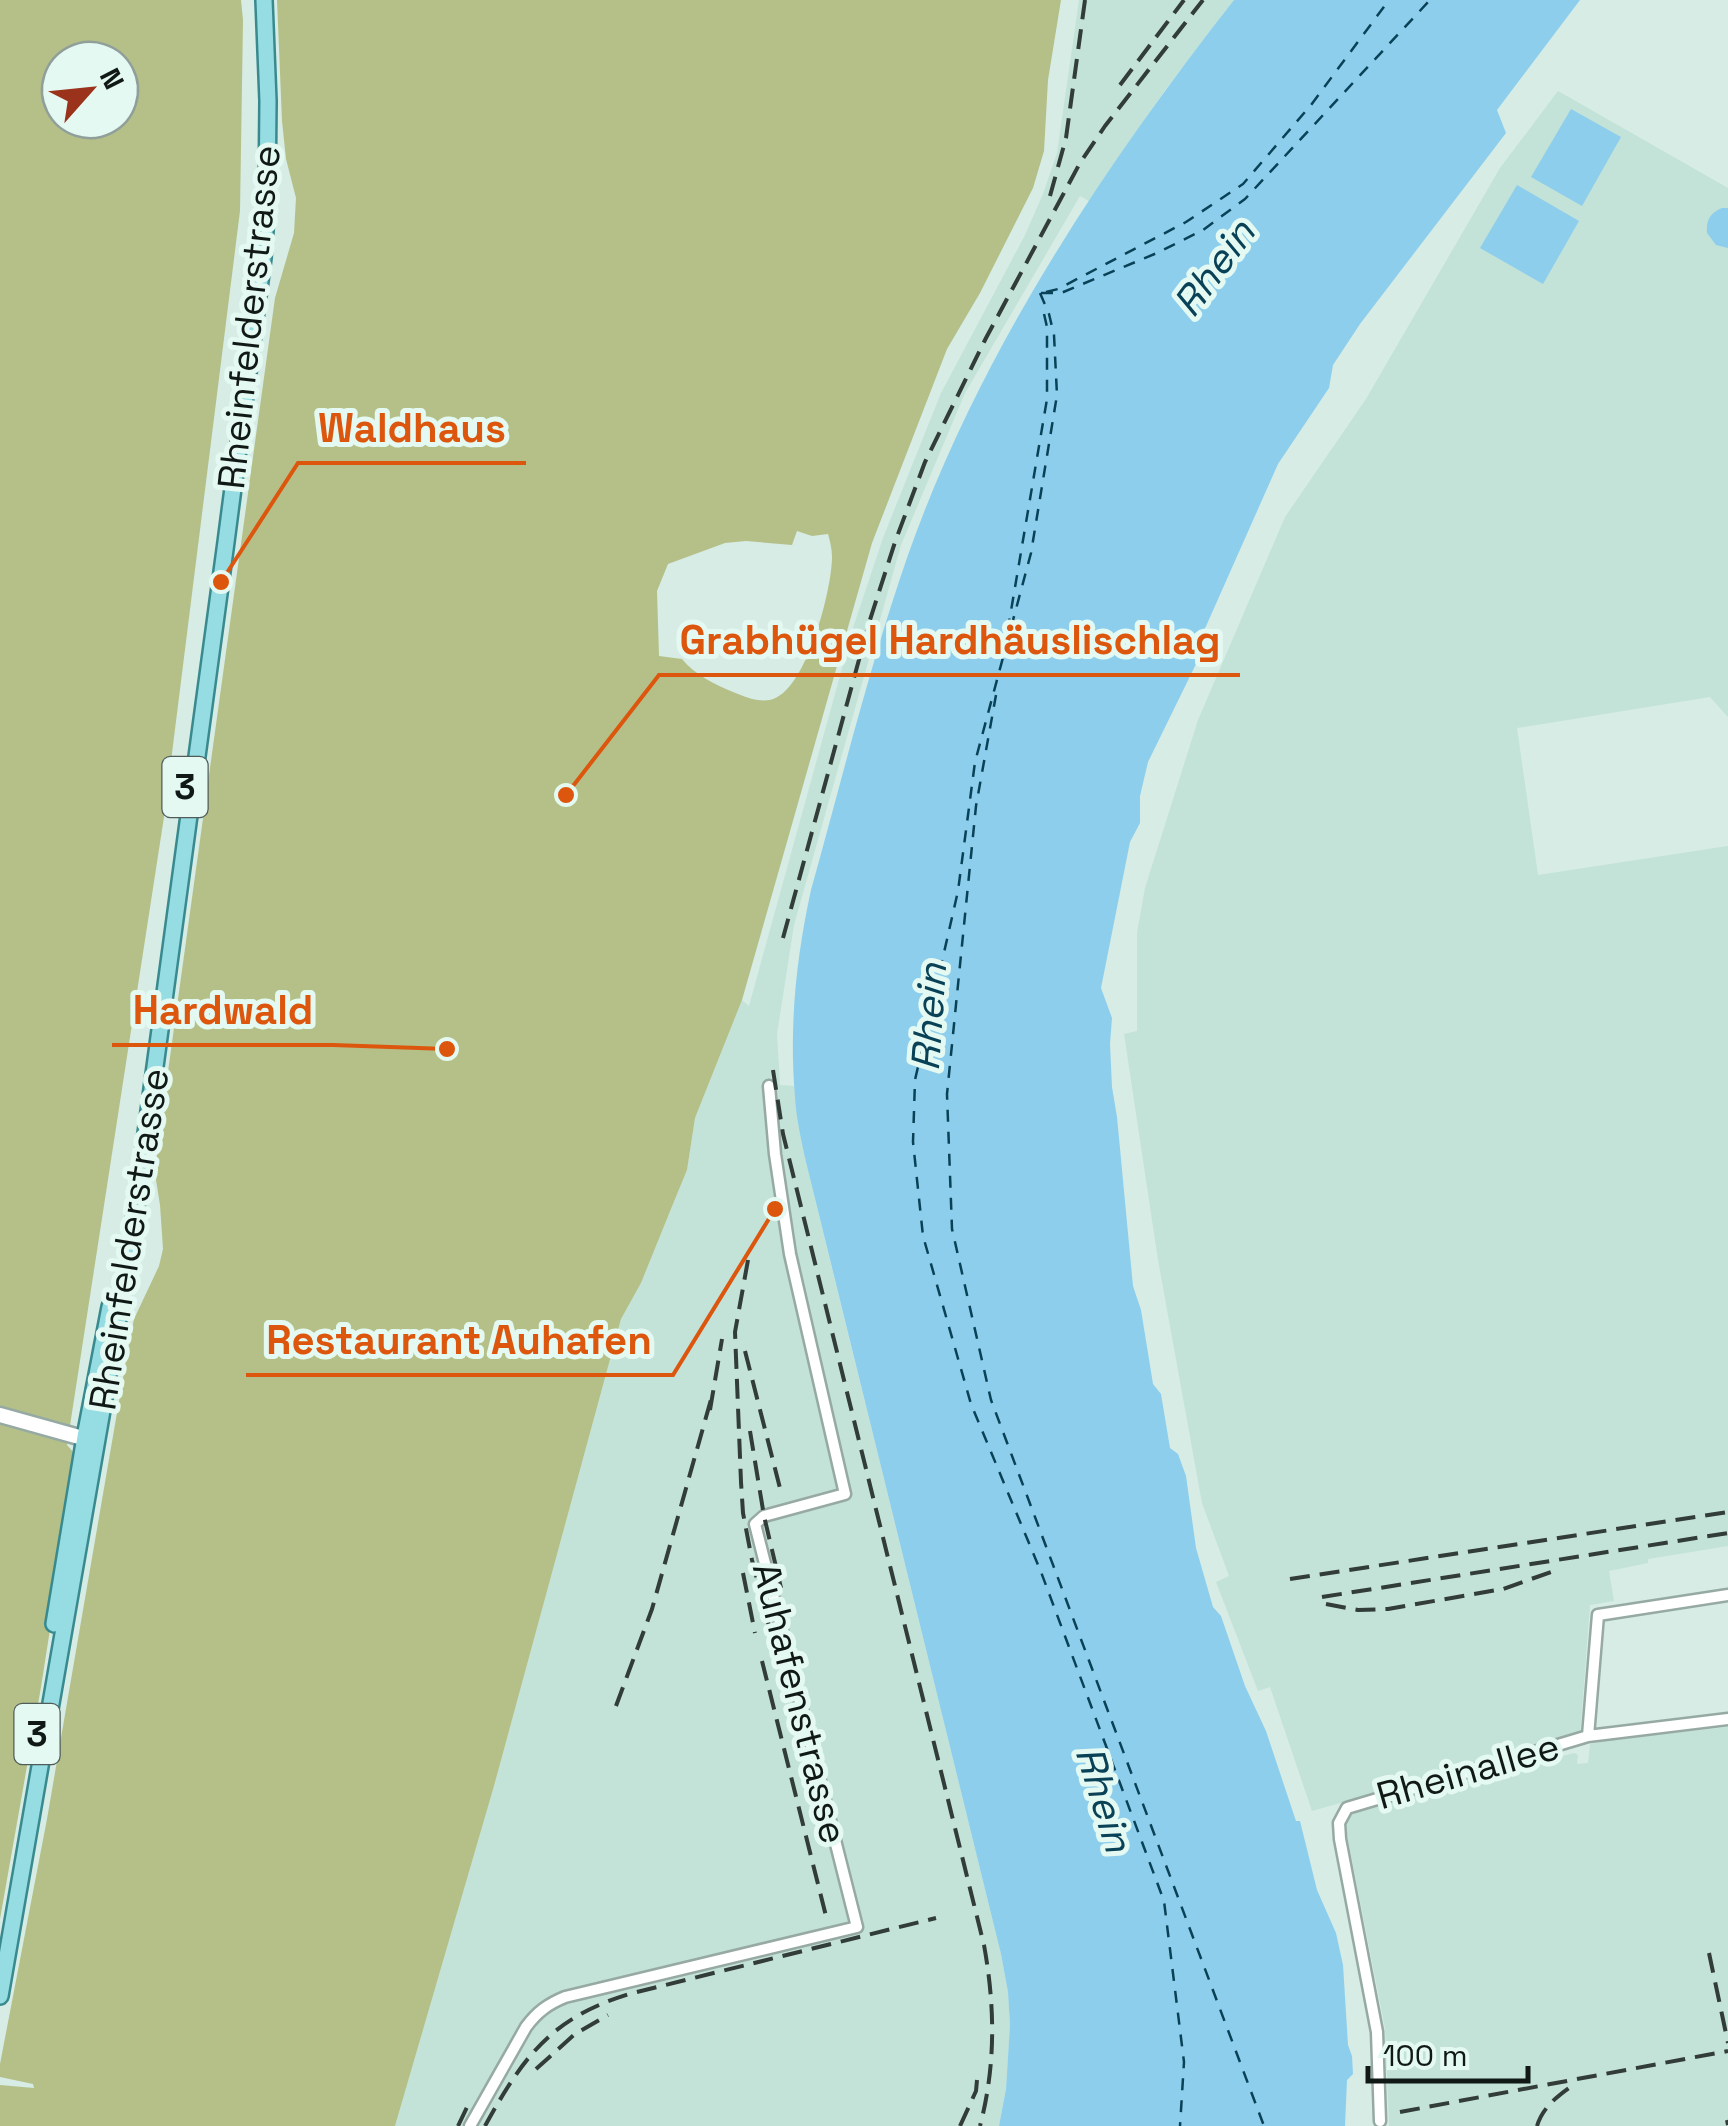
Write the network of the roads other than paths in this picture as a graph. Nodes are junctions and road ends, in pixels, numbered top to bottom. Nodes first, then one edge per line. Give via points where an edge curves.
1 (260, 0) edge
2 (769, 1086) dead end
3 (0, 1416) edge
4 (92, 1436) junction
5 (1728, 1595) edge
6 (1728, 1719) edge
7 (1588, 1736) junction
8 (0, 1943) edge
9 (0, 1996) edge
10 (1380, 2121) dead end
11 (470, 2126) edge

1 - 4 main road, Rheinfelderstrasse / 3 via 268,118 263,258 138,1199
2 - 11 street, Auhafenstrasse via 790,1254 845,1494 755,1524 857,1927 549,2004 526,2028
3 - 4 street
4 - 8 main road, Rheinfelderstrasse / 3
4 - 9 main road, Rheinfelderstrasse / 3
5 - 7 street via 1598,1615
6 - 7 street, Rheinallee
7 - 10 street, Rheinallee via 1355,1804 1341,1816 1376,2032

